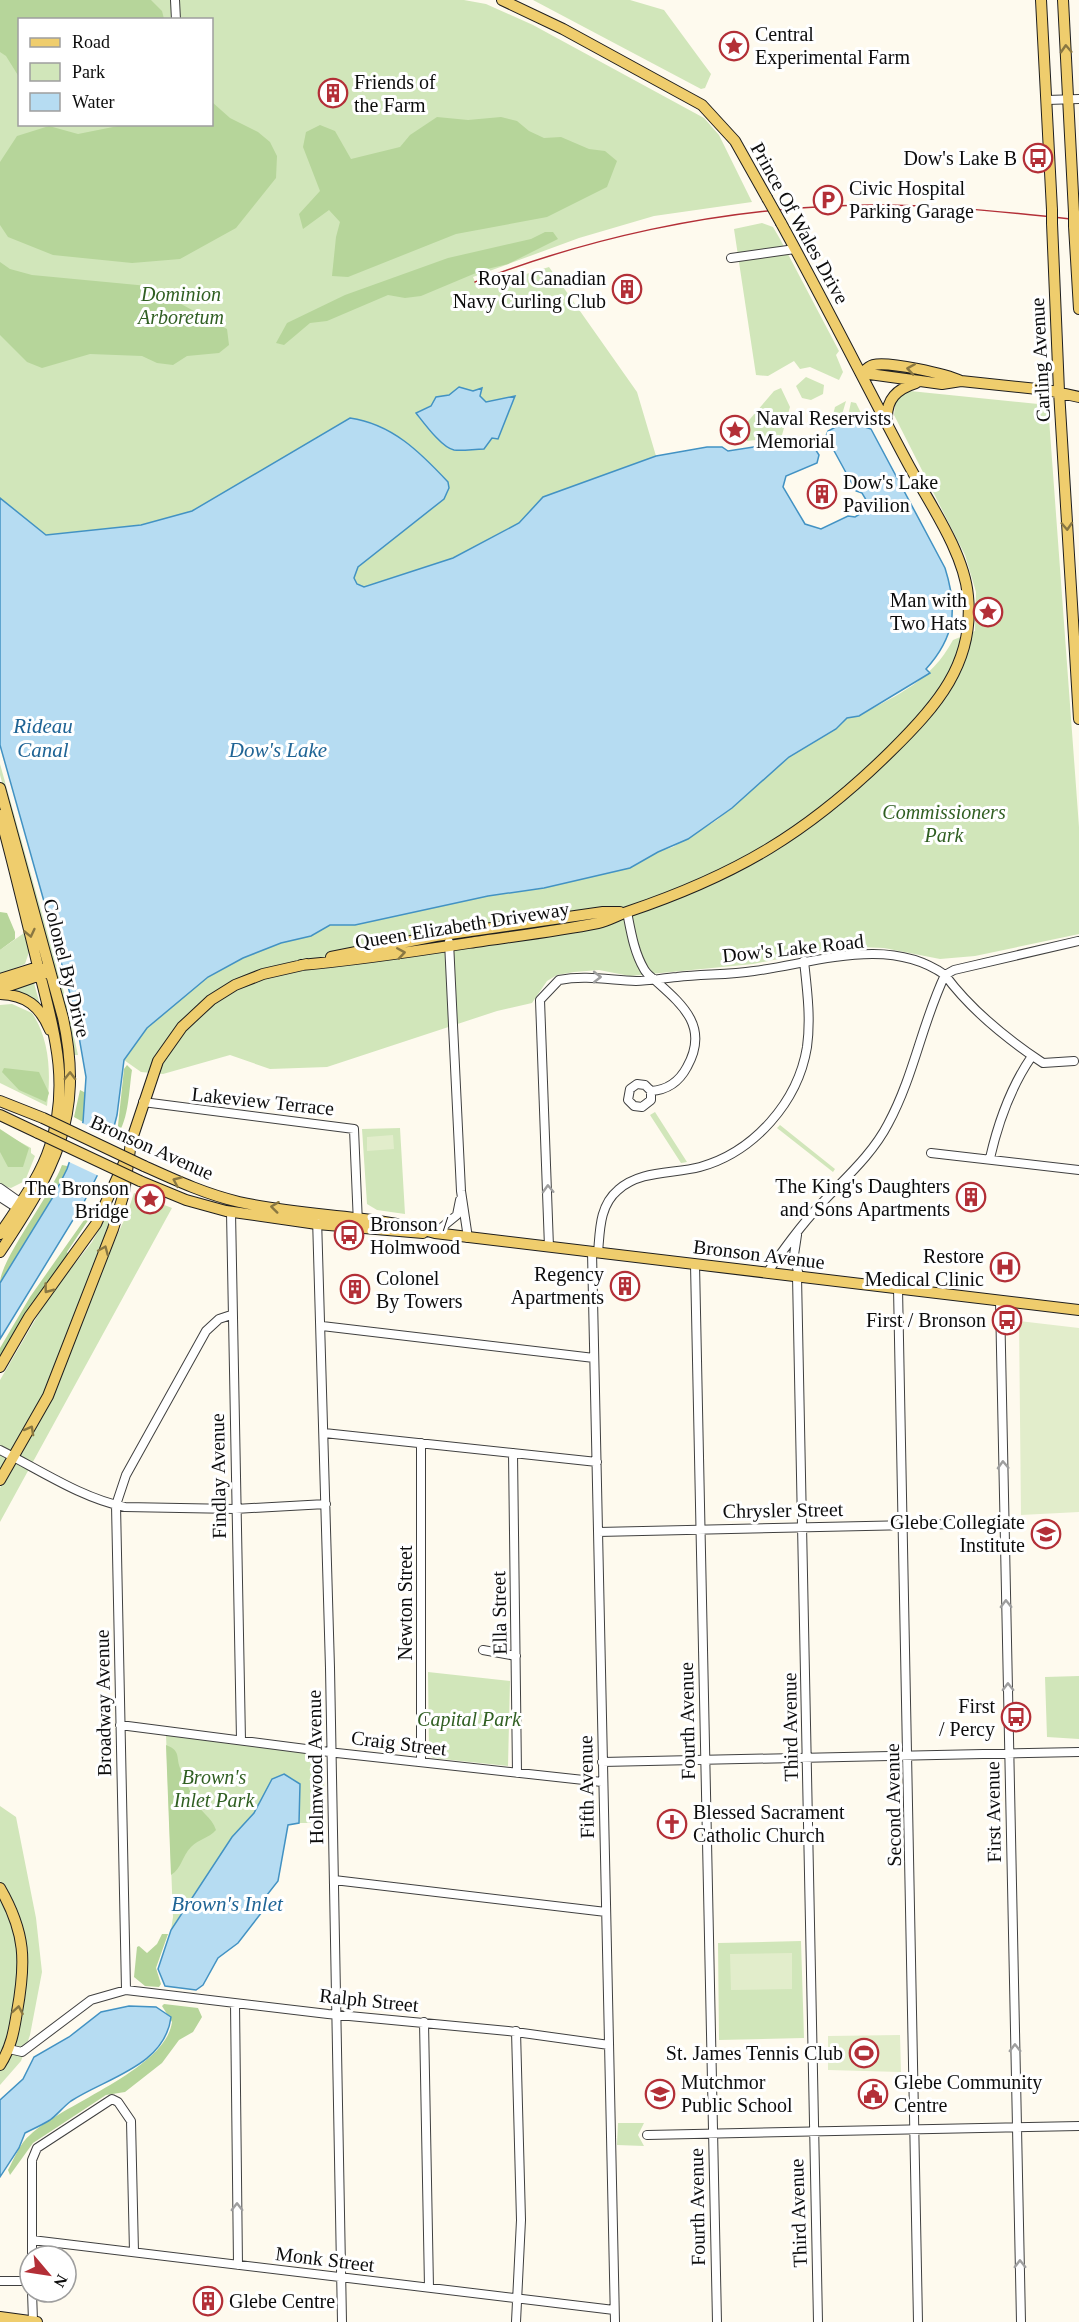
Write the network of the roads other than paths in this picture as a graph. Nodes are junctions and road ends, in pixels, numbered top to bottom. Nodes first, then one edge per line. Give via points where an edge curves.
1 (502, 0) edge
2 (1041, 0) edge
3 (1063, 0) edge
4 (176, 1) edge
5 (176, 18) edge
6 (1074, 98) edge
7 (1047, 100) junction
8 (795, 249) junction
9 (731, 258) dead end
10 (1079, 309) edge
11 (862, 373) junction
12 (961, 381) junction
13 (920, 382) junction
14 (1059, 392) junction
15 (1079, 397) edge
16 (887, 421) junction
17 (1079, 719) edge
18 (0, 788) edge
19 (0, 815) edge
20 (627, 912) junction
21 (449, 934) junction
22 (1078, 941) edge
23 (449, 946) junction
24 (804, 960) junction
25 (301, 965) junction
26 (51, 970) junction
27 (39, 972) junction
28 (945, 975) junction
29 (0, 979) edge
30 (654, 979) junction
31 (0, 989) edge
32 (0, 994) edge
33 (58, 1056) junction
34 (1032, 1056) junction
35 (1074, 1061) dead end
36 (651, 1091) dead end
37 (0, 1101) edge
38 (143, 1102) junction
39 (0, 1115) edge
40 (130, 1149) junction
41 (931, 1153) dead end
42 (990, 1158) junction
43 (1079, 1170) edge
44 (0, 1188) edge
45 (461, 1191) junction
46 (0, 1197) edge
47 (22, 1206) junction
48 (231, 1212) junction
49 (318, 1212) junction
50 (359, 1222) junction
51 (318, 1224) junction
52 (800, 1228) junction
53 (435, 1233) junction
54 (0, 1234) edge
55 (468, 1238) junction
56 (549, 1247) junction
57 (0, 1252) edge
58 (595, 1253) junction
59 (695, 1264) junction
60 (767, 1273) junction
61 (798, 1276) junction
62 (898, 1288) junction
63 (1000, 1301) junction
64 (1079, 1310) edge
65 (231, 1315) junction
66 (322, 1326) junction
67 (594, 1358) junction
68 (0, 1367) edge
69 (324, 1433) junction
70 (421, 1443) junction
71 (0, 1450) edge
72 (513, 1453) junction
73 (14, 1457) junction
74 (597, 1462) junction
75 (0, 1480) edge
76 (326, 1504) junction
77 (116, 1505) junction
78 (235, 1509) junction
79 (1004, 1523) junction
80 (902, 1525) junction
81 (802, 1527) junction
82 (700, 1529) junction
83 (598, 1532) junction
84 (483, 1650) dead end
85 (516, 1656) junction
86 (120, 1725) junction
87 (241, 1740) junction
88 (330, 1750) junction
89 (1079, 1752) edge
90 (1008, 1754) junction
91 (908, 1756) junction
92 (807, 1758) junction
93 (705, 1760) junction
94 (421, 1762) junction
95 (602, 1762) junction
96 (517, 1773) junction
97 (602, 1782) junction
98 (334, 1880) junction
99 (0, 1888) edge
100 (606, 1912) junction
101 (126, 1990) junction
102 (235, 2002) junction
103 (336, 2014) junction
104 (424, 2022) junction
105 (516, 2031) junction
106 (609, 2045) junction
107 (9, 2049) junction
108 (0, 2065) edge
109 (1079, 2126) edge
110 (1016, 2127) junction
111 (916, 2129) junction
112 (814, 2132) junction
113 (712, 2134) junction
114 (647, 2135) dead end
115 (32, 2240) junction
116 (32, 2244) edge
117 (134, 2252) junction
118 (237, 2265) junction
119 (341, 2278) junction
120 (0, 2281) edge
121 (18, 2281) edge
122 (429, 2287) junction
123 (520, 2297) junction
124 (32, 2304) edge
125 (614, 2310) junction
126 (0, 2317) edge
127 (33, 2321) edge
128 (37, 2322) edge
129 (342, 2322) edge
130 (516, 2322) edge
131 (615, 2322) edge
132 (717, 2322) edge
133 (818, 2322) edge
134 (918, 2322) edge
135 (1021, 2322) edge

1 - 8 main road, Prince Of Wales Drive, bridge via 702,105 735,141
2 - 7 main road, Carling Avenue
6 -> 3 main road, Carling Avenue
4 - 5 street
6 - 7 street
6 - 10 main road, Carling Avenue, bridge via 1074,226
7 - 14 main road, Carling Avenue, bridge
8 - 9 street
8 - 11 main road, Prince Of Wales Drive
12 -> 11 main road via 944,374 882,365 871,365
11 - 13 main road
11 - 16 main road, Queen Elizabeth Driveway
12 - 13 main road
12 - 14 main road
13 - 16 main road via 892,395
14 - 15 main road
14 -> 17 main road, Carling Avenue
16 - 20 main road, Queen Elizabeth Driveway via 965,576 969,622 957,671 916,726 805,826 739,867 668,899
18 - 26 main road, Colonel By Drive
19 -> 27 main road, Colonel By Drive
20 - 21 main road, Queen Elizabeth Driveway
20 - 23 main road, Queen Elizabeth Driveway via 602,922
20 - 30 street via 639,959 645,973
21 - 23 street
21 - 25 main road, Queen Elizabeth Driveway
22 - 28 street
25 -> 23 main road, Queen Elizabeth Driveway
23 - 45 street
24 - 28 street, Dow's Lake Road via 886,955 926,963
24 - 30 street, Dow's Lake Road via 755,971
24 - 58 street, Fifth Avenue via 807,1048 794,1090 766,1127 739,1149 709,1164 650,1175 618,1189 602,1217
25 - 38 main road, Queen Elizabeth Driveway via 235,985 196,1013 158,1061
26 - 27 main road
47 -> 26 main road, Colonel By Drive via 54,1163 69,1103 68,1042
27 - 29 main road
27 - 31 main road
27 - 33 main road, Colonel By Drive via 56,1032
28 - 34 street via 962,997
28 - 52 street via 935,995 910,1078 887,1126 861,1163
30 - 36 street via 689,1013 695,1046 692,1059 678,1080 663,1090
56 -> 30 street, Dow's Lake Road via 540,1000 559,980 568,978
32 - 33 main road via 21,997 36,1006 45,1018
33 - 47 main road, Colonel By Drive via 59,1098 50,1146
34 - 35 street via 1043,1063
34 - 42 street via 1022,1071
49 -> 37 main road, Bronson Avenue, bridge via 240,1202 196,1189
38 - 40 main road, Queen Elizabeth Driveway
38 - 50 street, Lakeview Terrace via 354,1129
39 - 48 main road, Bronson Avenue, bridge via 140,1181 186,1200
40 -> 68 main road, Queen Elizabeth Driveway via 96,1224 39,1301
73 -> 40 main road, Queen Elizabeth Driveway via 48,1396 113,1229 124,1193
41 - 42 street
42 - 43 street
44 - 47 street
45 - 53 street via 457,1215
45 - 55 street
46 - 47 street
47 - 54 main road, Colonel By Drive
47 - 57 main road, Colonel By Drive
48 - 51 main road, Bronson Avenue
48 - 65 street, Findlay Avenue
49 - 50 main road, Bronson Avenue
49 - 51 street, Holmwood Avenue
50 - 51 main road, Bronson Avenue
50 - 53 main road, Bronson Avenue via 407,1225
51 - 66 street, Holmwood Avenue
52 - 60 street
52 - 61 street, Third Avenue via 794,1255
53 - 55 main road, Bronson Avenue
55 - 56 main road, Bronson Avenue
56 - 58 main road, Bronson Avenue
58 - 59 main road, Bronson Avenue
58 - 67 street, Fifth Avenue
59 - 60 main road, Bronson Avenue
59 - 82 street, Fourth Avenue
60 - 61 main road, Bronson Avenue
61 - 62 main road, Bronson Avenue
61 - 81 street, Third Avenue
62 - 63 main road, Bronson Avenue
62 - 80 street, Second Avenue
63 - 64 main road, Bronson Avenue
79 -> 63 street, First Avenue
65 - 77 street, Broadway Avenue via 219,1319 206,1331 126,1475
65 - 78 street, Findlay Avenue
66 - 67 street
66 - 69 street, Holmwood Avenue
67 - 74 street, Fifth Avenue
69 - 70 street
69 - 76 street, Holmwood Avenue
70 - 72 street
70 - 94 street, Newton Street
71 - 73 street
72 - 74 street
72 - 85 street, Ella Street
73 - 75 main road, Queen Elizabeth Driveway
73 - 77 street
74 - 83 street, Fifth Avenue
76 - 78 street
76 - 88 street, Holmwood Avenue
77 - 78 street
77 - 86 street, Broadway Avenue
78 - 87 street, Findlay Avenue
79 - 80 street, Chrysler Street
90 -> 79 street, First Avenue
80 - 81 street, Chrysler Street
80 - 91 street, Second Avenue
81 - 82 street, Chrysler Street
81 - 92 street, Third Avenue
82 - 83 street, Chrysler Street
82 - 93 street, Fourth Avenue
83 - 95 street, Fifth Avenue
84 - 85 street
85 - 96 street, Ella Street
86 - 87 street, Craig Street
86 - 101 street, Broadway Avenue
87 - 88 street, Craig Street
88 - 94 street, Craig Street
88 - 98 street, Holmwood Avenue
89 - 90 street
90 - 91 street
110 -> 90 street, First Avenue
91 - 92 street
91 - 111 street, Second Avenue
92 - 93 street
92 - 112 street, Third Avenue
93 - 95 street
93 - 113 street, Fourth Avenue
94 - 96 street, Craig Street
95 - 97 street, Fifth Avenue
96 - 97 street, Craig Street
97 - 100 street, Fifth Avenue
98 - 100 street
98 - 103 street, Holmwood Avenue
107 -> 99 main road via 24,1957 16,1920
100 - 106 street, Fifth Avenue
101 - 102 street, Ralph Street
101 - 107 street via 91,2000 22,2052
102 - 103 street, Ralph Street
118 -> 102 street
103 - 104 street, Ralph Street
103 - 119 street, Holmwood Avenue
104 - 105 street, Ralph Street
104 - 122 street
105 - 106 street, Ralph Street
105 - 123 street
106 - 125 street, Fifth Avenue
107 - 108 main road
109 - 110 street
110 - 111 street
135 -> 110 street, First Avenue
111 - 112 street
111 - 134 street, Second Avenue
112 - 113 street
112 - 133 street, Third Avenue
113 - 114 street
113 - 132 street, Fourth Avenue
115 - 116 street
115 - 117 street, Monk Street
115 - 117 street via 32,2160 37,2148 112,2099 131,2121
117 - 118 street, Monk Street
118 - 119 street, Monk Street
119 - 122 street, Monk Street
119 - 129 street, Holmwood Avenue
120 - 121 street
122 - 123 street, Monk Street
123 - 125 street, Monk Street
123 - 130 street
124 - 127 street
125 - 131 street, Fifth Avenue
126 - 127 main road
127 - 128 main road

